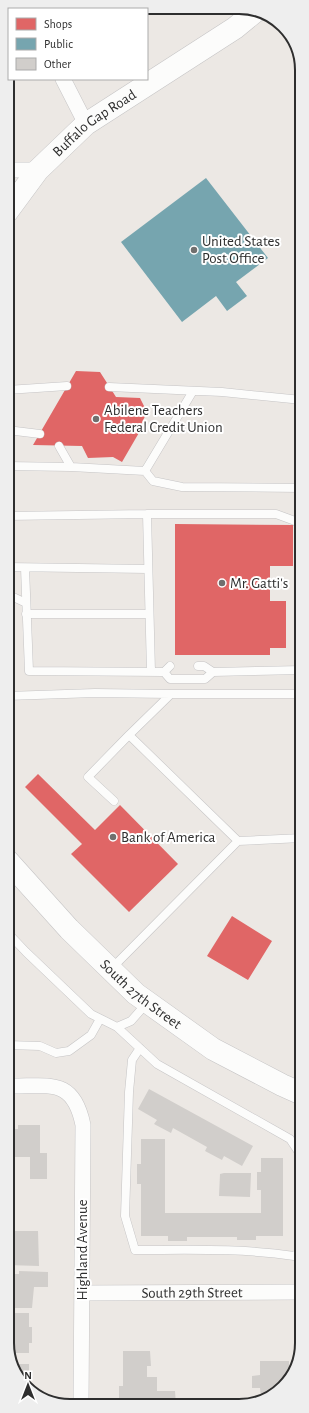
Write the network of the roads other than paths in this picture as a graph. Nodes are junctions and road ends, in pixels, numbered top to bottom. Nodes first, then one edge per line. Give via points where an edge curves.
1 (251, 15) edge
2 (64, 80) edge
3 (86, 124) junction
4 (14, 170) edge
5 (38, 170) junction
6 (14, 203) edge
7 (67, 386) dead end
8 (109, 387) dead end
9 (14, 390) edge
10 (193, 391) junction
11 (295, 399) edge
12 (14, 431) edge
13 (40, 434) dead end
14 (59, 446) dead end
15 (14, 466) edge
16 (71, 467) junction
17 (145, 471) junction
18 (295, 488) edge
19 (147, 514) junction
20 (14, 516) edge
21 (295, 521) edge
22 (14, 567) edge
23 (25, 568) junction
24 (148, 569) junction
25 (14, 597) edge
26 (26, 603) junction
27 (26, 614) junction
28 (149, 614) junction
29 (198, 666) dead end
30 (295, 670) edge
31 (151, 672) junction
32 (213, 672) junction
33 (171, 694) junction
34 (295, 694) edge
35 (14, 696) edge
36 (129, 735) junction
37 (114, 801) dead end
38 (295, 838) edge
39 (238, 842) junction
40 (14, 868) edge
41 (14, 939) edge
42 (111, 969) junction
43 (148, 1002) junction
44 (100, 1019) junction
45 (117, 1027) junction
46 (14, 1045) edge
47 (140, 1048) junction
48 (14, 1086) edge
49 (295, 1091) edge
50 (295, 1146) edge
51 (295, 1255) edge
52 (295, 1292) edge
53 (82, 1293) junction
54 (81, 1399) edge

1 - 3 main road, Buffalo Gap Road via 235,28
2 - 3 street
3 - 5 main road, Buffalo Gap Road
4 - 5 street
5 - 6 main road, Buffalo Gap Road
7 - 9 lane
8 - 10 lane
10 - 11 lane
10 - 17 lane
12 - 13 lane
14 - 16 lane
15 - 16 lane
16 - 17 lane
17 - 18 lane via 153,481 182,487
19 - 20 lane
19 - 21 lane via 276,514
19 - 24 lane
22 - 23 lane
23 - 24 lane
23 - 26 lane
24 - 28 lane
25 - 26 lane
26 - 27 lane
27 - 28 lane
27 - 31 lane via 28,671
28 - 31 lane
29 - 32 lane via 204,666
30 - 32 lane
31 - 32 lane via 167,669 170,679 205,679
33 - 34 lane
33 - 35 lane
33 - 36 lane
36 - 37 lane via 88,776
36 - 39 lane
38 - 39 lane
39 - 42 lane
40 - 42 main road, South 27th Street via 69,929
41 - 44 lane via 91,1014
42 - 43 main road, South 27th Street via 136,994
43 - 45 lane via 131,1022
43 - 49 main road, South 27th Street via 213,1049
44 - 45 lane
44 - 46 lane via 91,1035 70,1051 56,1053 40,1046
45 - 47 lane
47 - 50 lane via 157,1064 290,1139
47 - 51 lane via 131,1066 125,1216 135,1250 221,1250
48 - 53 street, Highland Avenue via 59,1087 68,1091 80,1108 83,1125
52 - 53 street, South 29th Street
53 - 54 street, Highland Avenue

